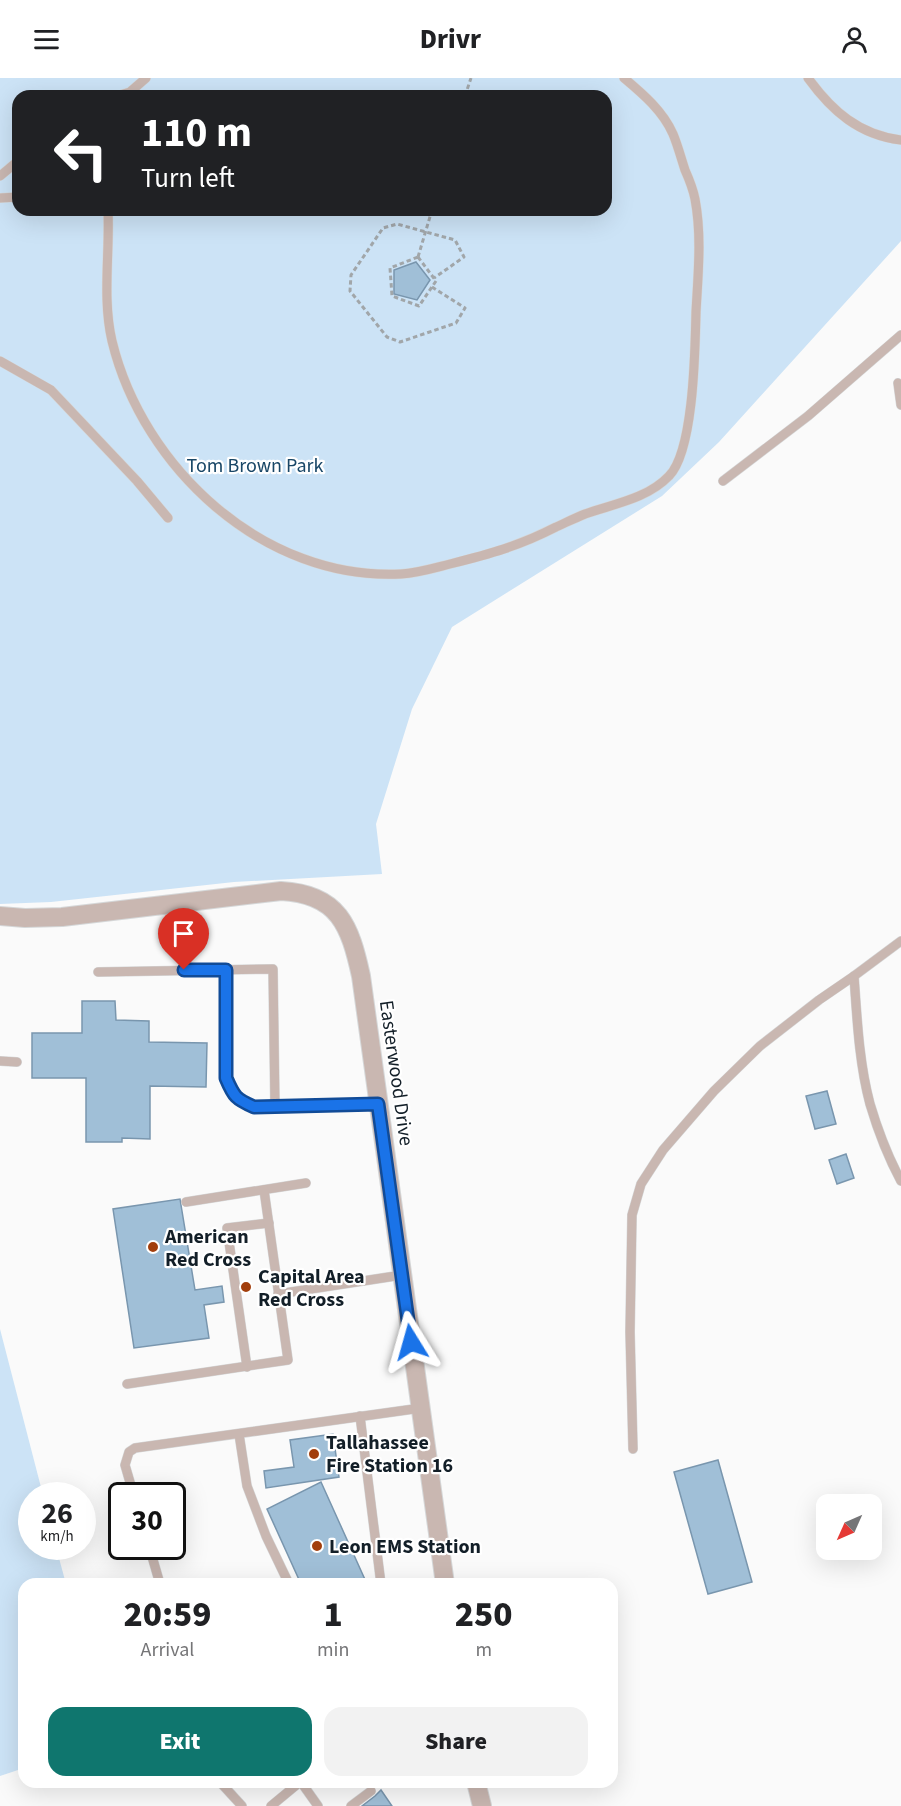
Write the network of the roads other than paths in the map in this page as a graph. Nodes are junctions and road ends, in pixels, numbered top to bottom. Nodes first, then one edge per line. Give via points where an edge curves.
1 (146, 78) edge
2 (624, 78) edge
3 (808, 78) edge
4 (132, 90) edge
5 (901, 140) edge
6 (12, 166) edge
7 (0, 176) edge
8 (108, 216) edge
9 (901, 335) edge
10 (0, 361) edge
11 (898, 383) dead end
12 (901, 405) edge
13 (723, 481) dead end
14 (168, 518) dead end
15 (0, 916) edge
16 (901, 941) edge
17 (226, 970) junction
18 (98, 972) dead end
19 (854, 976) junction
20 (0, 1061) edge
21 (16, 1062) dead end
22 (378, 1104) junction
23 (274, 1107) junction
24 (901, 1181) edge
25 (306, 1183) dead end
26 (264, 1190) junction
27 (186, 1202) dead end
28 (268, 1223) junction
29 (402, 1275) junction
30 (278, 1294) junction
31 (247, 1367) junction
32 (127, 1384) dead end
33 (421, 1408) junction
34 (360, 1416) junction
35 (239, 1434) junction
36 (633, 1449) dead end
37 (130, 1482) edge
38 (153, 1560) edge
39 (157, 1578) edge
40 (286, 1578) edge
41 (380, 1578) edge
42 (444, 1578) edge
43 (226, 1788) edge
44 (287, 1788) edge
45 (293, 1788) edge
46 (304, 1788) edge
47 (478, 1788) edge
48 (289, 1791) junction
49 (371, 1791) dead end
50 (242, 1806) edge
51 (271, 1806) edge
52 (318, 1806) edge
53 (351, 1806) edge
54 (482, 1806) edge

1 - 4 lane
2 - 8 lane via 663,116 695,197 699,236 693,392 682,452 673,473 660,486 496,553 400,574 330,567 270,543 207,501 190,485 147,426 120,368 108,313
3 - 5 lane via 852,124 883,138
6 - 7 lane
9 - 13 lane via 808,416
10 - 14 lane via 51,390
11 - 12 lane
15 - 22 street, Easterwood Drive via 62,917 281,891 313,896 338,916 354,945
16 - 19 lane
17 - 18 lane
17 - 23 lane via 226,1078 238,1101 254,1107
17 - 23 lane via 273,969
19 - 24 lane via 870,1103
19 - 36 lane via 760,1046 714,1091 663,1150 642,1184 632,1215
20 - 21 lane
22 - 23 lane
22 - 29 street, Easterwood Drive
25 - 26 lane
26 - 27 lane
26 - 28 lane
28 - 30 lane
28 - 31 lane via 227,1228
29 - 30 lane
29 - 33 street, Easterwood Drive
30 - 31 lane via 288,1360
31 - 32 lane
33 - 34 lane
33 - 42 street, Easterwood Drive
34 - 35 lane
34 - 41 lane
35 - 37 lane via 135,1448 129,1452 125,1465
35 - 40 lane via 247,1486
38 - 39 lane
43 - 50 lane
44 - 48 lane
45 - 48 lane
46 - 52 lane
47 - 54 street
48 - 51 lane
49 - 53 lane

